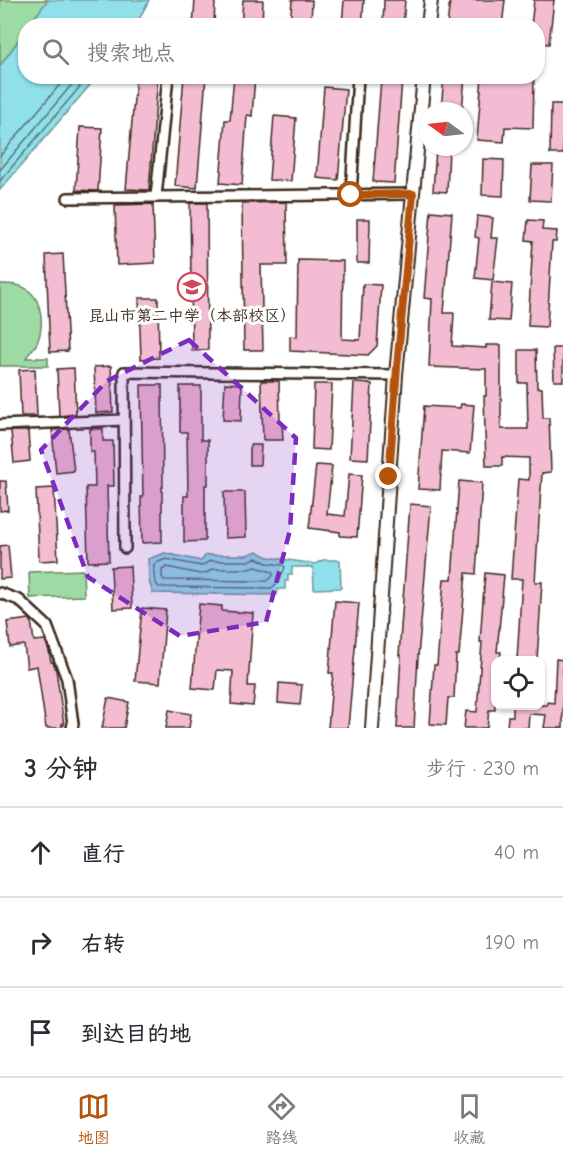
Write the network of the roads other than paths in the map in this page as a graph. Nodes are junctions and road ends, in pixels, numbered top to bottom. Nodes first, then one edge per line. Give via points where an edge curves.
1 (431, 0) edge
2 (429, 18) edge
3 (167, 84) edge
4 (358, 84) edge
5 (423, 84) edge
6 (413, 194) junction
7 (351, 195) junction
8 (156, 197) junction
9 (68, 198) dead end
10 (396, 375) junction
11 (124, 420) junction
12 (0, 425) edge
13 (125, 548) dead end
14 (0, 593) edge
15 (72, 728) edge
16 (372, 728) edge

1 - 2 street
3 - 8 street
4 - 7 street
5 - 6 street
6 - 7 street
6 - 10 street
7 - 8 street
8 - 9 street
10 - 11 street via 124,372
10 - 16 street
11 - 12 street
11 - 13 street
14 - 15 street via 19,600 47,626 67,679

